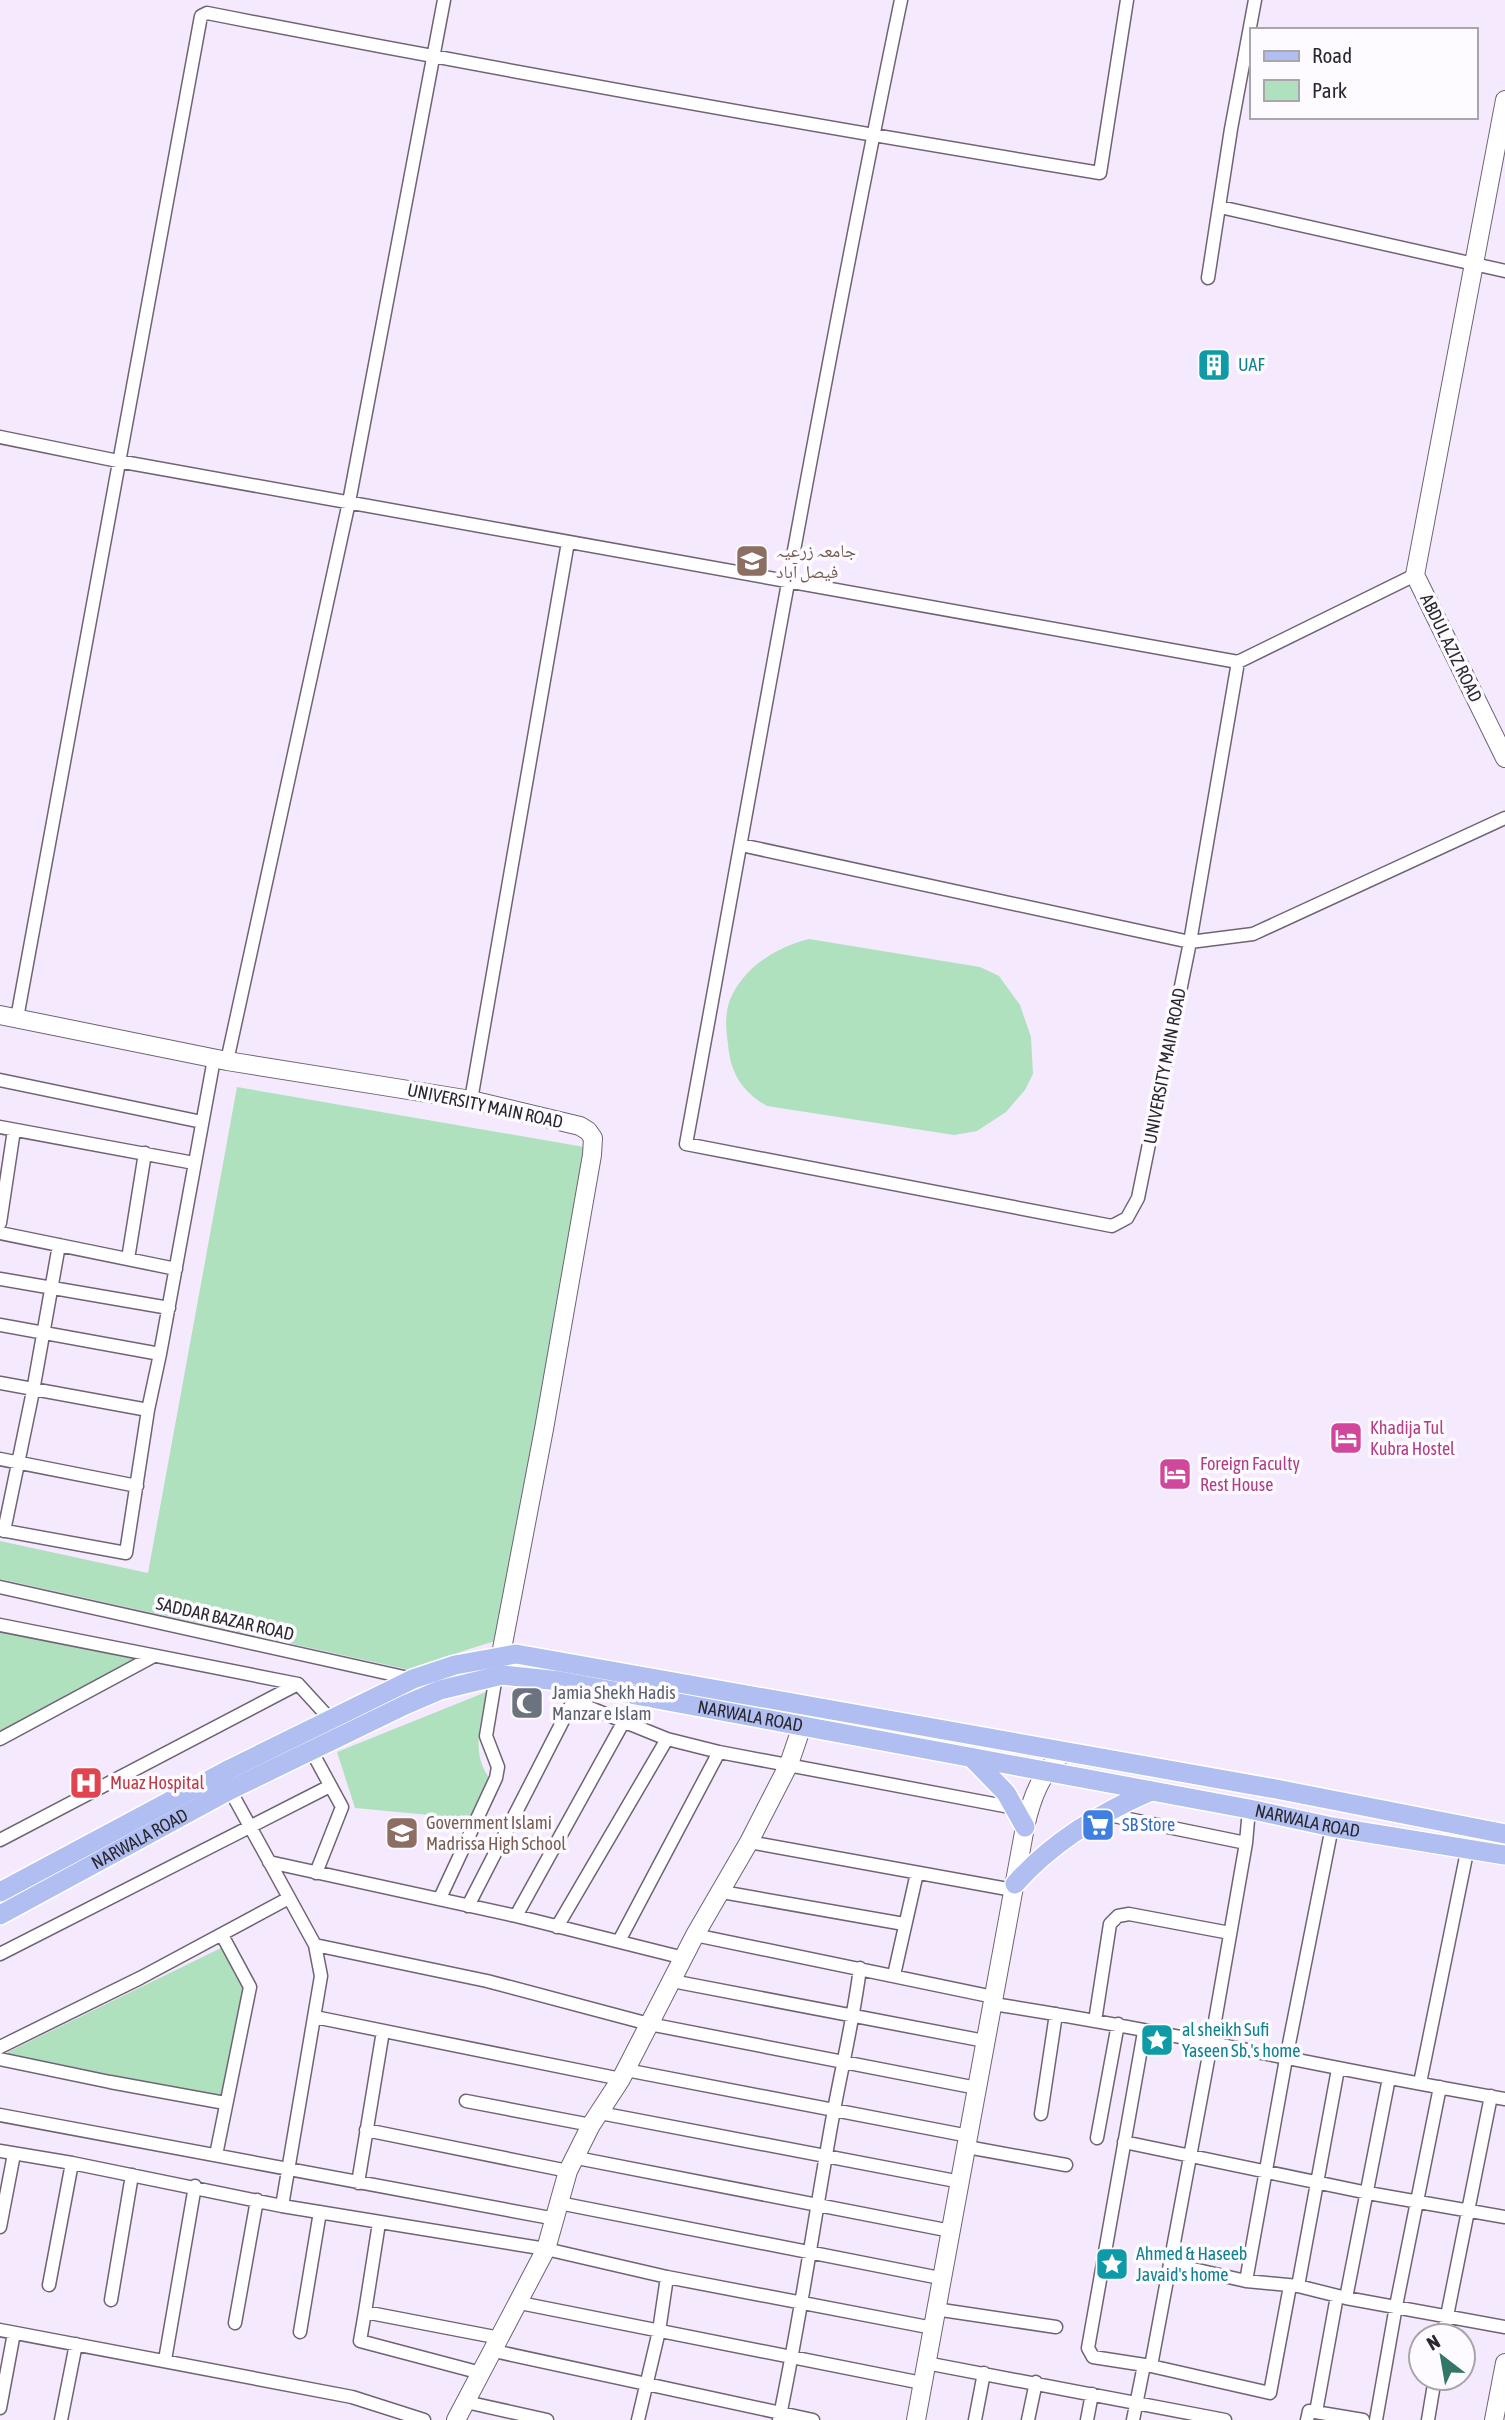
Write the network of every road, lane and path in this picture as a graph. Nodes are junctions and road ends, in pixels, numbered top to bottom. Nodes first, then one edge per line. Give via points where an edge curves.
1 (444, 0) edge
2 (901, 0) edge
3 (1127, 0) edge
4 (1255, 0) edge
5 (433, 57) junction
6 (1505, 100) edge
7 (873, 136) junction
8 (1220, 207) junction
9 (1474, 264) junction
10 (1505, 271) edge
11 (1208, 278) dead end
12 (0, 437) edge
13 (118, 461) junction
14 (349, 502) junction
15 (568, 542) junction
16 (1415, 576) junction
17 (788, 582) junction
18 (1238, 662) junction
19 (1505, 758) edge
20 (1505, 818) edge
21 (741, 845) junction
22 (1190, 942) junction
23 (8, 1017) edge
24 (220, 1060) junction
25 (0, 1080) edge
26 (471, 1100) junction
27 (202, 1122) junction
28 (0, 1127) edge
29 (14, 1130) junction
30 (145, 1153) junction
31 (194, 1163) junction
32 (0, 1223) edge
33 (0, 1233) edge
34 (60, 1245) junction
35 (128, 1259) junction
36 (176, 1269) junction
37 (0, 1279) edge
38 (51, 1287) junction
39 (169, 1308) junction
40 (0, 1325) edge
41 (43, 1334) junction
42 (160, 1354) junction
43 (0, 1383) edge
44 (33, 1391) junction
45 (148, 1410) junction
46 (0, 1459) edge
47 (19, 1462) junction
48 (137, 1486) junction
49 (2, 1530) edge
50 (0, 1587) edge
51 (0, 1625) edge
52 (154, 1656) junction
53 (502, 1656) junction
54 (496, 1676) junction
55 (413, 1679) junction
56 (298, 1684) junction
57 (440, 1690) junction
58 (330, 1719) junction
59 (624, 1721) junction
60 (803, 1726) junction
61 (0, 1739) edge
62 (667, 1739) junction
63 (311, 1750) junction
64 (1065, 1751) junction
65 (719, 1752) junction
66 (972, 1758) junction
67 (789, 1764) junction
68 (1045, 1772) junction
69 (330, 1786) junction
70 (230, 1790) junction
71 (1151, 1791) junction
72 (1248, 1809) junction
73 (1104, 1814) junction
74 (1023, 1815) junction
75 (1332, 1827) junction
76 (250, 1828) junction
77 (1505, 1834) edge
78 (0, 1840) edge
79 (749, 1842) junction
80 (1246, 1843) junction
81 (1468, 1847) junction
82 (1505, 1855) edge
83 (269, 1862) junction
84 (917, 1872) junction
85 (316, 1873) junction
86 (1014, 1887) junction
87 (0, 1892) edge
88 (722, 1892) junction
89 (289, 1898) junction
90 (440, 1898) junction
91 (468, 1906) junction
92 (0, 1915) edge
93 (516, 1916) junction
94 (904, 1924) junction
95 (557, 1927) junction
96 (1230, 1933) junction
97 (222, 1935) junction
98 (695, 1935) junction
99 (619, 1941) junction
100 (315, 1945) junction
101 (0, 1954) edge
102 (684, 1958) junction
103 (860, 1968) junction
104 (894, 1975) junction
105 (672, 1981) junction
106 (993, 2001) junction
107 (1056, 2014) junction
108 (855, 2015) junction
109 (316, 2017) junction
110 (1095, 2021) junction
111 (649, 2024) junction
112 (1118, 2024) junction
113 (383, 2031) junction
114 (1144, 2032) junction
115 (985, 2041) junction
116 (1211, 2044) junction
117 (0, 2047) edge
118 (0, 2059) edge
119 (1286, 2059) junction
120 (844, 2063) junction
121 (1338, 2069) junction
122 (623, 2074) junction
123 (1389, 2078) junction
124 (1420, 2083) junction
125 (1440, 2087) junction
126 (976, 2088) junction
127 (1491, 2096) junction
128 (1505, 2099) edge
129 (466, 2101) dead end
130 (225, 2103) junction
131 (834, 2110) junction
132 (1041, 2114) dead end
133 (0, 2115) edge
134 (596, 2119) junction
135 (366, 2130) junction
136 (1097, 2138) dead end
137 (968, 2141) junction
138 (1124, 2142) junction
139 (0, 2151) edge
140 (14, 2154) junction
141 (216, 2155) junction
142 (1191, 2156) junction
143 (827, 2157) junction
144 (72, 2163) junction
145 (573, 2164) junction
146 (1066, 2165) dead end
147 (289, 2169) junction
148 (1267, 2171) junction
149 (132, 2175) junction
150 (961, 2182) junction
151 (358, 2183) junction
152 (1318, 2183) junction
153 (195, 2186) junction
154 (1368, 2193) junction
155 (257, 2200) junction
156 (1418, 2202) junction
157 (282, 2206) junction
158 (818, 2207) junction
159 (1468, 2210) junction
160 (558, 2211) junction
161 (320, 2212) junction
162 (1505, 2217) edge
163 (379, 2223) junction
164 (0, 2227) edge
165 (951, 2231) junction
166 (547, 2249) junction
167 (808, 2253) junction
168 (1171, 2264) junction
169 (667, 2277) junction
170 (940, 2278) junction
171 (1246, 2281) junction
172 (49, 2285) dead end
173 (1294, 2286) junction
174 (1342, 2297) junction
175 (111, 2300) dead end
176 (802, 2301) junction
177 (520, 2303) junction
178 (1396, 2306) junction
179 (935, 2309) junction
180 (365, 2312) junction
181 (1447, 2315) junction
182 (1446, 2322) edge
183 (235, 2323) dead end
184 (1505, 2326) edge
185 (1056, 2327) dead end
186 (933, 2328) junction
187 (0, 2330) edge
188 (659, 2331) junction
189 (300, 2332) dead end
190 (14, 2333) junction
191 (76, 2344) junction
192 (497, 2345) junction
193 (791, 2357) junction
194 (165, 2360) junction
195 (926, 2363) junction
196 (1505, 2363) edge
197 (1147, 2365) junction
198 (984, 2372) junction
199 (481, 2373) junction
200 (1036, 2382) junction
201 (922, 2383) junction
202 (647, 2385) junction
203 (1433, 2392) edge
204 (1092, 2394) junction
205 (466, 2402) junction
206 (1137, 2402) junction
207 (0, 2408) edge
208 (1188, 2416) edge
209 (1311, 2416) edge
210 (780, 2417) edge
211 (61, 2420) edge
212 (425, 2420) edge
213 (456, 2420) edge
214 (548, 2420) edge
215 (638, 2420) edge
216 (813, 2420) edge
217 (916, 2420) edge
218 (975, 2420) edge
219 (1028, 2420) edge
220 (1087, 2420) edge
221 (1133, 2420) edge
222 (1225, 2420) edge
223 (1363, 2420) edge
224 (1376, 2420) edge
225 (1428, 2420) edge
226 (1494, 2420) edge

1 - 5 street
2 - 7 street
3 - 7 street via 1100,173
4 - 8 street
5 - 7 street
5 - 13 street via 206,13 201,16
5 - 14 street
6 - 9 street
7 - 17 street
8 - 9 street
8 - 11 street
9 - 10 street
9 - 16 street
12 - 13 street
13 - 14 street
13 - 23 street
14 - 15 street
14 - 24 street
15 - 17 street
15 - 26 street
16 - 18 street
16 - 19 street, ABDUL AZIZ ROAD
17 - 18 street
17 - 21 street
18 - 22 street, UNIVERSITY MAIN ROAD
20 - 22 street via 1253,934
21 - 22 street
21 - 22 street, UNIVERSITY MAIN ROAD via 686,1144 1112,1226 1127,1218 1138,1198
23 - 24 street, UNIVERSITY MAIN ROAD
24 - 26 street, UNIVERSITY MAIN ROAD
24 - 27 street
25 - 27 street
26 - 53 street, UNIVERSITY MAIN ROAD via 580,1126 593,1138
27 - 31 street
28 - 29 street
29 - 30 street
29 - 32 street
30 - 31 street
30 - 35 street
31 - 36 street
33 - 34 street
34 - 35 street
34 - 38 street
35 - 36 street
36 - 39 street
37 - 38 street
38 - 39 street
38 - 41 street
39 - 42 street
40 - 41 street
41 - 42 street
41 - 44 street
42 - 45 street
43 - 44 street
44 - 45 street
44 - 47 street
45 - 48 street
46 - 47 street
47 - 48 street
47 - 49 street
48 - 49 street via 126,1553
50 - 55 street, SADDAR BAZAR ROAD
51 - 52 street
52 - 56 street
52 - 61 street
53 - 54 street, UNIVERSITY MAIN ROAD
53 - 55 main road, NARWALA ROAD
53 - 64 main road, NARWALA ROAD via 516,1654
54 - 57 main road, NARWALA ROAD
54 - 60 main road, NARWALA ROAD via 560,1681
54 - 90 street via 486,1736 498,1767 496,1778
55 - 57 street, SADDAR BAZAR ROAD
55 - 58 main road, NARWALA ROAD
56 - 58 street
56 - 78 street
57 - 63 main road, NARWALA ROAD
58 - 87 main road, NARWALA ROAD
59 - 62 street
59 - 91 street via 573,1701
59 - 93 street
60 - 66 main road, NARWALA ROAD
60 - 67 street
62 - 65 street
62 - 95 street
63 - 69 street
63 - 70 main road, NARWALA ROAD
64 - 68 street
64 - 77 main road, NARWALA ROAD
65 - 67 street
65 - 99 street
66 - 68 main road, NARWALA ROAD
66 - 74 main road
67 - 74 street
67 - 79 street
68 - 71 main road, NARWALA ROAD
68 - 74 street
69 - 76 street
69 - 85 street via 342,1807
70 - 76 street
70 - 92 main road, NARWALA ROAD
71 - 72 main road, NARWALA ROAD
71 - 73 main road
72 - 75 main road, NARWALA ROAD
72 - 80 street
73 - 80 street
73 - 86 main road via 1060,1841 1032,1864
74 - 86 street
75 - 81 main road, NARWALA ROAD
75 - 119 street
76 - 83 street
76 - 101 street
79 - 84 street
79 - 88 street
80 - 96 street
81 - 82 main road, NARWALA ROAD
81 - 124 street
83 - 85 street
83 - 89 street
84 - 86 street
84 - 94 street
85 - 90 street
86 - 106 street
88 - 94 street
88 - 98 street
89 - 97 street
89 - 100 street
90 - 91 street
91 - 93 street
93 - 95 street
94 - 104 street
95 - 99 street
96 - 110 street via 1129,1914 1118,1916 1110,1924
96 - 116 street
97 - 117 street
97 - 130 street via 250,1987
98 - 102 street
98 - 103 street
99 - 102 street
100 - 109 street via 321,1976
100 - 111 street via 487,1981
102 - 105 street
103 - 104 street
103 - 108 street
104 - 106 street
105 - 108 street
105 - 111 street
106 - 107 street
106 - 115 street
107 - 110 street
107 - 132 street
108 - 115 street
108 - 120 street
109 - 113 street
109 - 147 street
110 - 112 street
111 - 120 street
111 - 122 street
112 - 114 street
112 - 136 street
113 - 122 street
113 - 135 street
114 - 116 street
114 - 138 street
115 - 126 street
116 - 119 street
116 - 142 street
118 - 130 street
119 - 121 street
119 - 148 street
120 - 126 street
120 - 131 street
121 - 123 street
121 - 152 street
122 - 131 street
122 - 134 street
123 - 124 street
123 - 154 street
124 - 125 street
125 - 127 street
125 - 156 street
126 - 137 street
127 - 128 street
127 - 159 street
129 - 134 street
130 - 141 street
131 - 137 street
131 - 143 street
133 - 141 street
134 - 143 street
134 - 145 street
135 - 145 street
135 - 151 street
137 - 146 street
137 - 150 street
138 - 142 street
138 - 197 street via 1088,2348 1093,2357
139 - 140 street
140 - 144 street
140 - 164 street
141 - 147 street
142 - 148 street
142 - 168 street
143 - 150 street
143 - 158 street
144 - 149 street
144 - 172 street
145 - 158 street
145 - 160 street
147 - 151 street
147 - 157 street
148 - 152 street
148 - 171 street
149 - 153 street
149 - 175 street
150 - 165 street
151 - 160 street
152 - 154 street
152 - 173 street
153 - 155 street
153 - 194 street
154 - 156 street
154 - 174 street
155 - 157 street
155 - 183 street
156 - 159 street
156 - 178 street
157 - 161 street
158 - 165 street
158 - 167 street
159 - 162 street
159 - 181 street
160 - 166 street
160 - 167 street
161 - 163 street
161 - 189 street
163 - 166 street
163 - 180 street
165 - 170 street
166 - 169 street
166 - 177 street
167 - 170 street
167 - 176 street
168 - 171 street
168 - 197 street
169 - 176 street
169 - 188 street
170 - 179 street
171 - 173 street
173 - 174 street
173 - 197 street via 1270,2393
174 - 178 street
174 - 209 street
176 - 186 street
176 - 193 street
177 - 188 street
177 - 192 street
178 - 181 street
178 - 224 street
179 - 185 street
179 - 186 street
180 - 192 street
180 - 199 street via 360,2341
181 - 182 street
181 - 184 street
186 - 195 street
187 - 190 street
188 - 193 street
188 - 202 street
190 - 191 street
190 - 207 street
191 - 194 street
191 - 211 street
192 - 199 street
192 - 202 street
193 - 201 street
193 - 210 street
194 - 212 street via 352,2397
195 - 198 street
195 - 201 street
196 - 226 street
197 - 206 street
198 - 200 street
198 - 218 street
199 - 205 street
200 - 204 street
200 - 219 street
201 - 217 street
202 - 210 street
202 - 215 street
203 - 225 street
204 - 206 street
204 - 220 street
205 - 213 street
205 - 214 street
206 - 208 street
206 - 221 street
208 - 222 street
209 - 223 street
210 - 216 street

